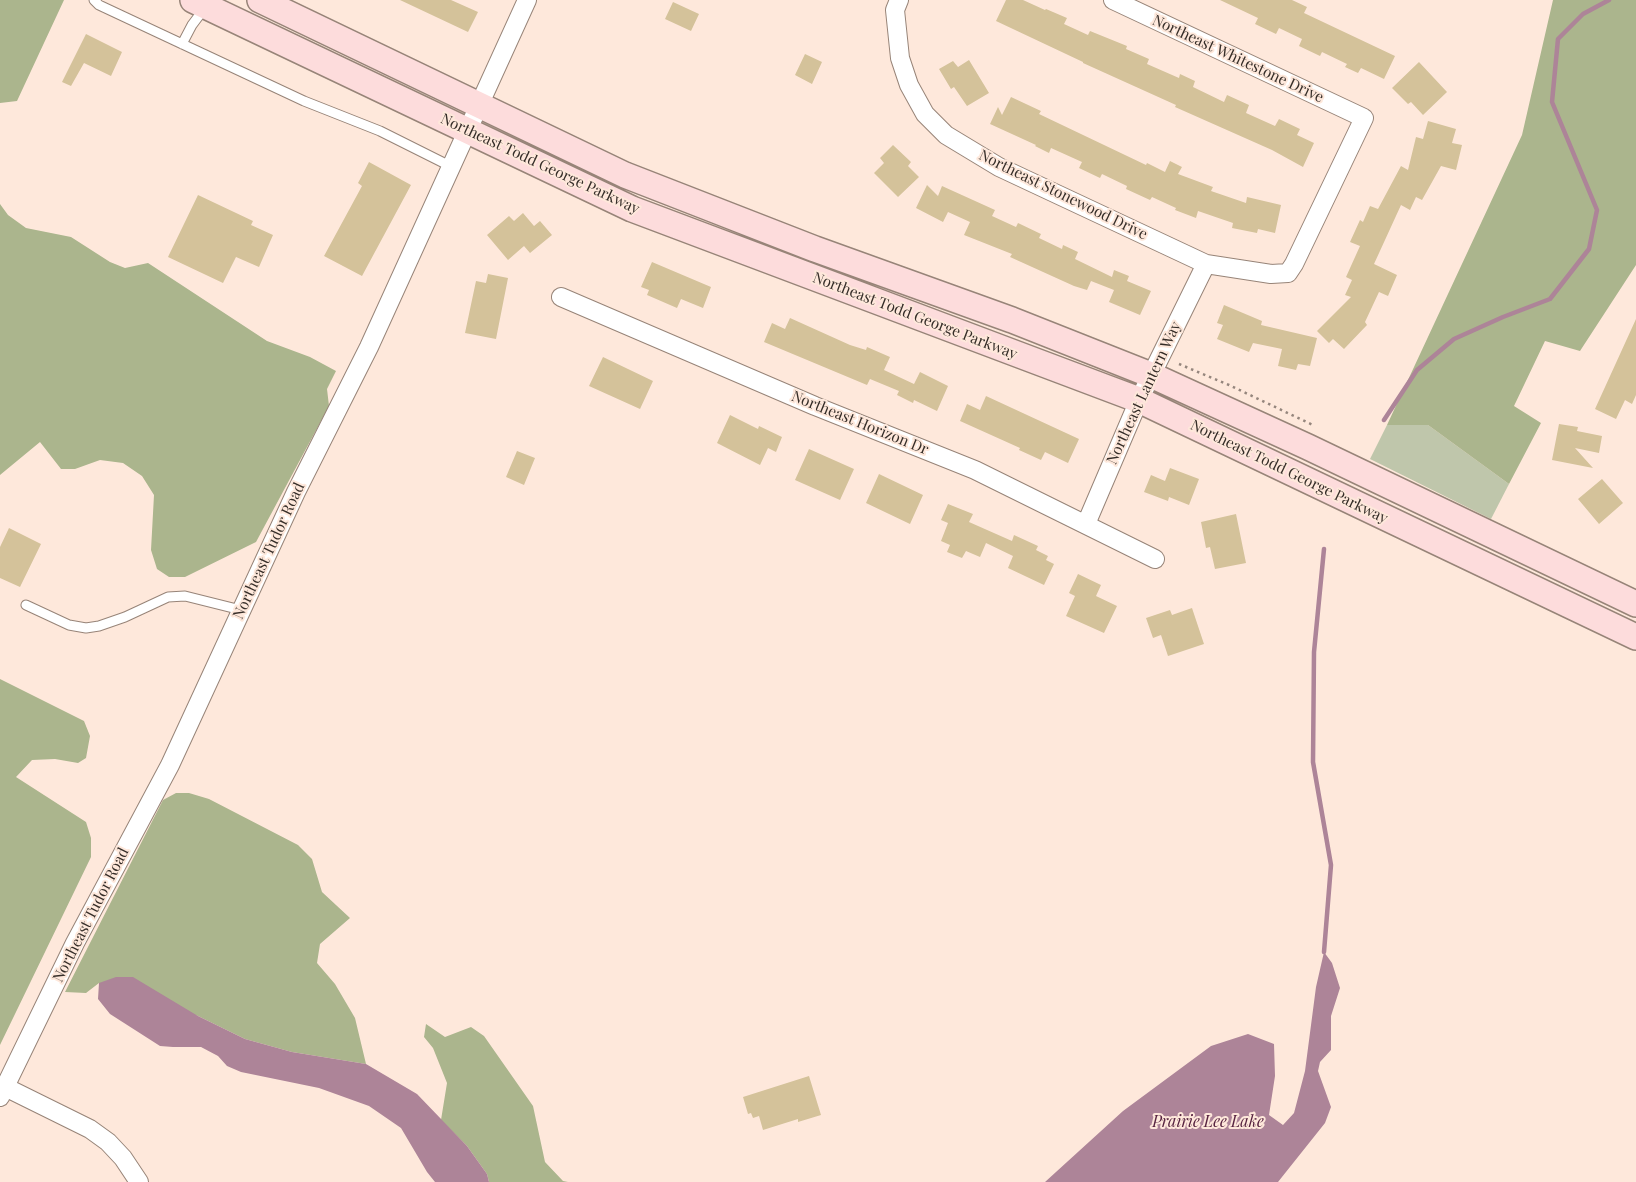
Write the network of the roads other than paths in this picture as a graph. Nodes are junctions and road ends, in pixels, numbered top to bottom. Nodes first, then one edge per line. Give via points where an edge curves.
1 (94, 0) edge
2 (260, 0) edge
3 (527, 0) edge
4 (1113, 0) edge
5 (203, 2) edge
6 (897, 5) edge
7 (182, 44) junction
8 (480, 106) junction
9 (468, 130) junction
10 (452, 167) junction
11 (1206, 264) junction
12 (1288, 273) joint
13 (561, 297) dead end
14 (1151, 375) junction
15 (1139, 400) junction
16 (1086, 524) junction
17 (1155, 559) dead end
18 (1636, 604) edge
19 (26, 605) dead end
20 (241, 610) junction
21 (1636, 637) edge
22 (2, 1092) edge
23 (139, 1182) edge

1 - 7 lane via 98,5
2 - 8 main road, Northeast Todd George Parkway
3 - 8 street, Northeast Tudor Road
4 - 12 street, Northeast Whitestone Drive via 1364,118
5 - 7 lane
5 - 9 main road, Northeast Todd George Parkway
6 - 11 street, Northeast Stonewood Drive via 900,58 909,85 925,114 946,135 999,167
7 - 10 lane via 304,101 380,131
8 - 9 street, Northeast Tudor Road
8 - 14 main road, Northeast Todd George Parkway via 660,190
9 - 10 street, Northeast Tudor Road
9 - 15 main road, Northeast Todd George Parkway via 632,209
10 - 20 street, Northeast Tudor Road
11 - 12 street, Northeast Stonewood Drive via 1271,274
11 - 14 street, Northeast Lantern Way
13 - 16 street, Northeast Horizon Dr via 815,406 975,470
14 - 15 street, Northeast Lantern Way
14 - 18 main road, Northeast Todd George Parkway
15 - 16 street, Northeast Lantern Way
15 - 21 main road, Northeast Todd George Parkway
16 - 17 street, Northeast Horizon Dr
19 - 20 lane via 69,625 86,628 125,617 168,598 185,596
20 - 22 street, Northeast Tudor Road via 170,765 75,943
22 - 23 street via 90,1129 123,1158

